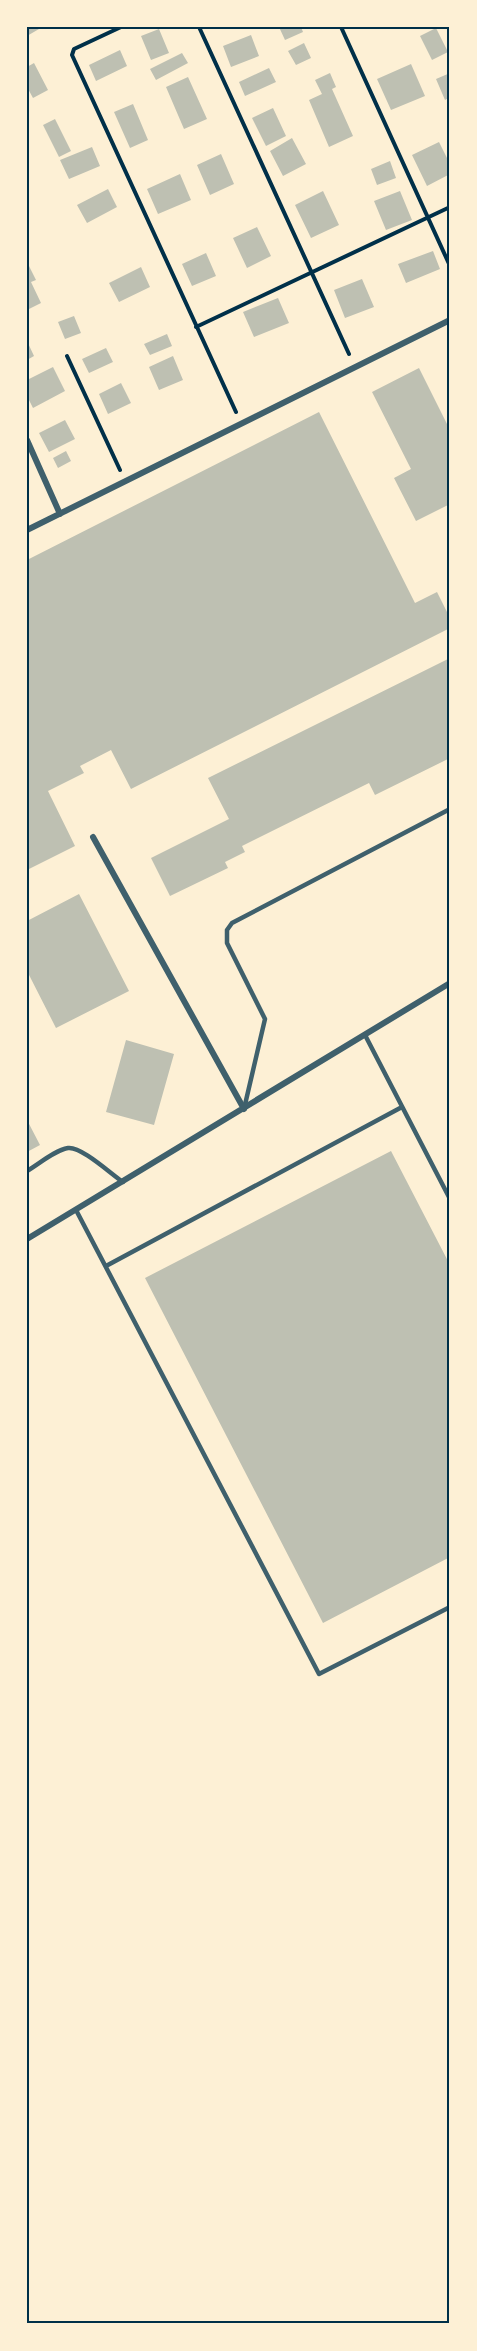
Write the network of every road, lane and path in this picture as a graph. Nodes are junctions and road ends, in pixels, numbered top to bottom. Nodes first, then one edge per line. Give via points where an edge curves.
1 (121, 27) edge
2 (199, 27) edge
3 (341, 27) edge
4 (450, 207) edge
5 (427, 218) junction
6 (450, 266) edge
7 (312, 272) junction
8 (450, 320) edge
9 (196, 327) junction
10 (67, 356) dead end
11 (355, 367) junction
12 (241, 424) junction
13 (27, 440) edge
14 (125, 481) junction
15 (60, 514) junction
16 (27, 530) edge
17 (450, 808) edge
18 (93, 837) dead end
19 (450, 983) edge
20 (365, 1035) junction
21 (402, 1107) junction
22 (244, 1109) junction
23 (27, 1171) edge
24 (123, 1182) junction
25 (450, 1199) edge
26 (76, 1210) junction
27 (27, 1239) edge
28 (106, 1266) junction
29 (450, 1607) edge

1 - 9 path via 74,49 72,55
2 - 7 path
3 - 5 path
4 - 5 path
5 - 6 path
5 - 7 path
7 - 9 path
7 - 11 path
8 - 11 street
9 - 12 path
10 - 14 path
11 - 12 street
12 - 14 street
13 - 15 street
14 - 15 street
15 - 16 street
17 - 22 lane via 232,923 227,930 226,943 265,1019
18 - 22 street
19 - 20 street
20 - 21 lane
20 - 22 street
21 - 25 lane
21 - 28 lane
22 - 24 street
23 - 24 lane via 70,1148 79,1150
24 - 26 street
26 - 27 street
26 - 28 lane
28 - 29 lane via 320,1674

